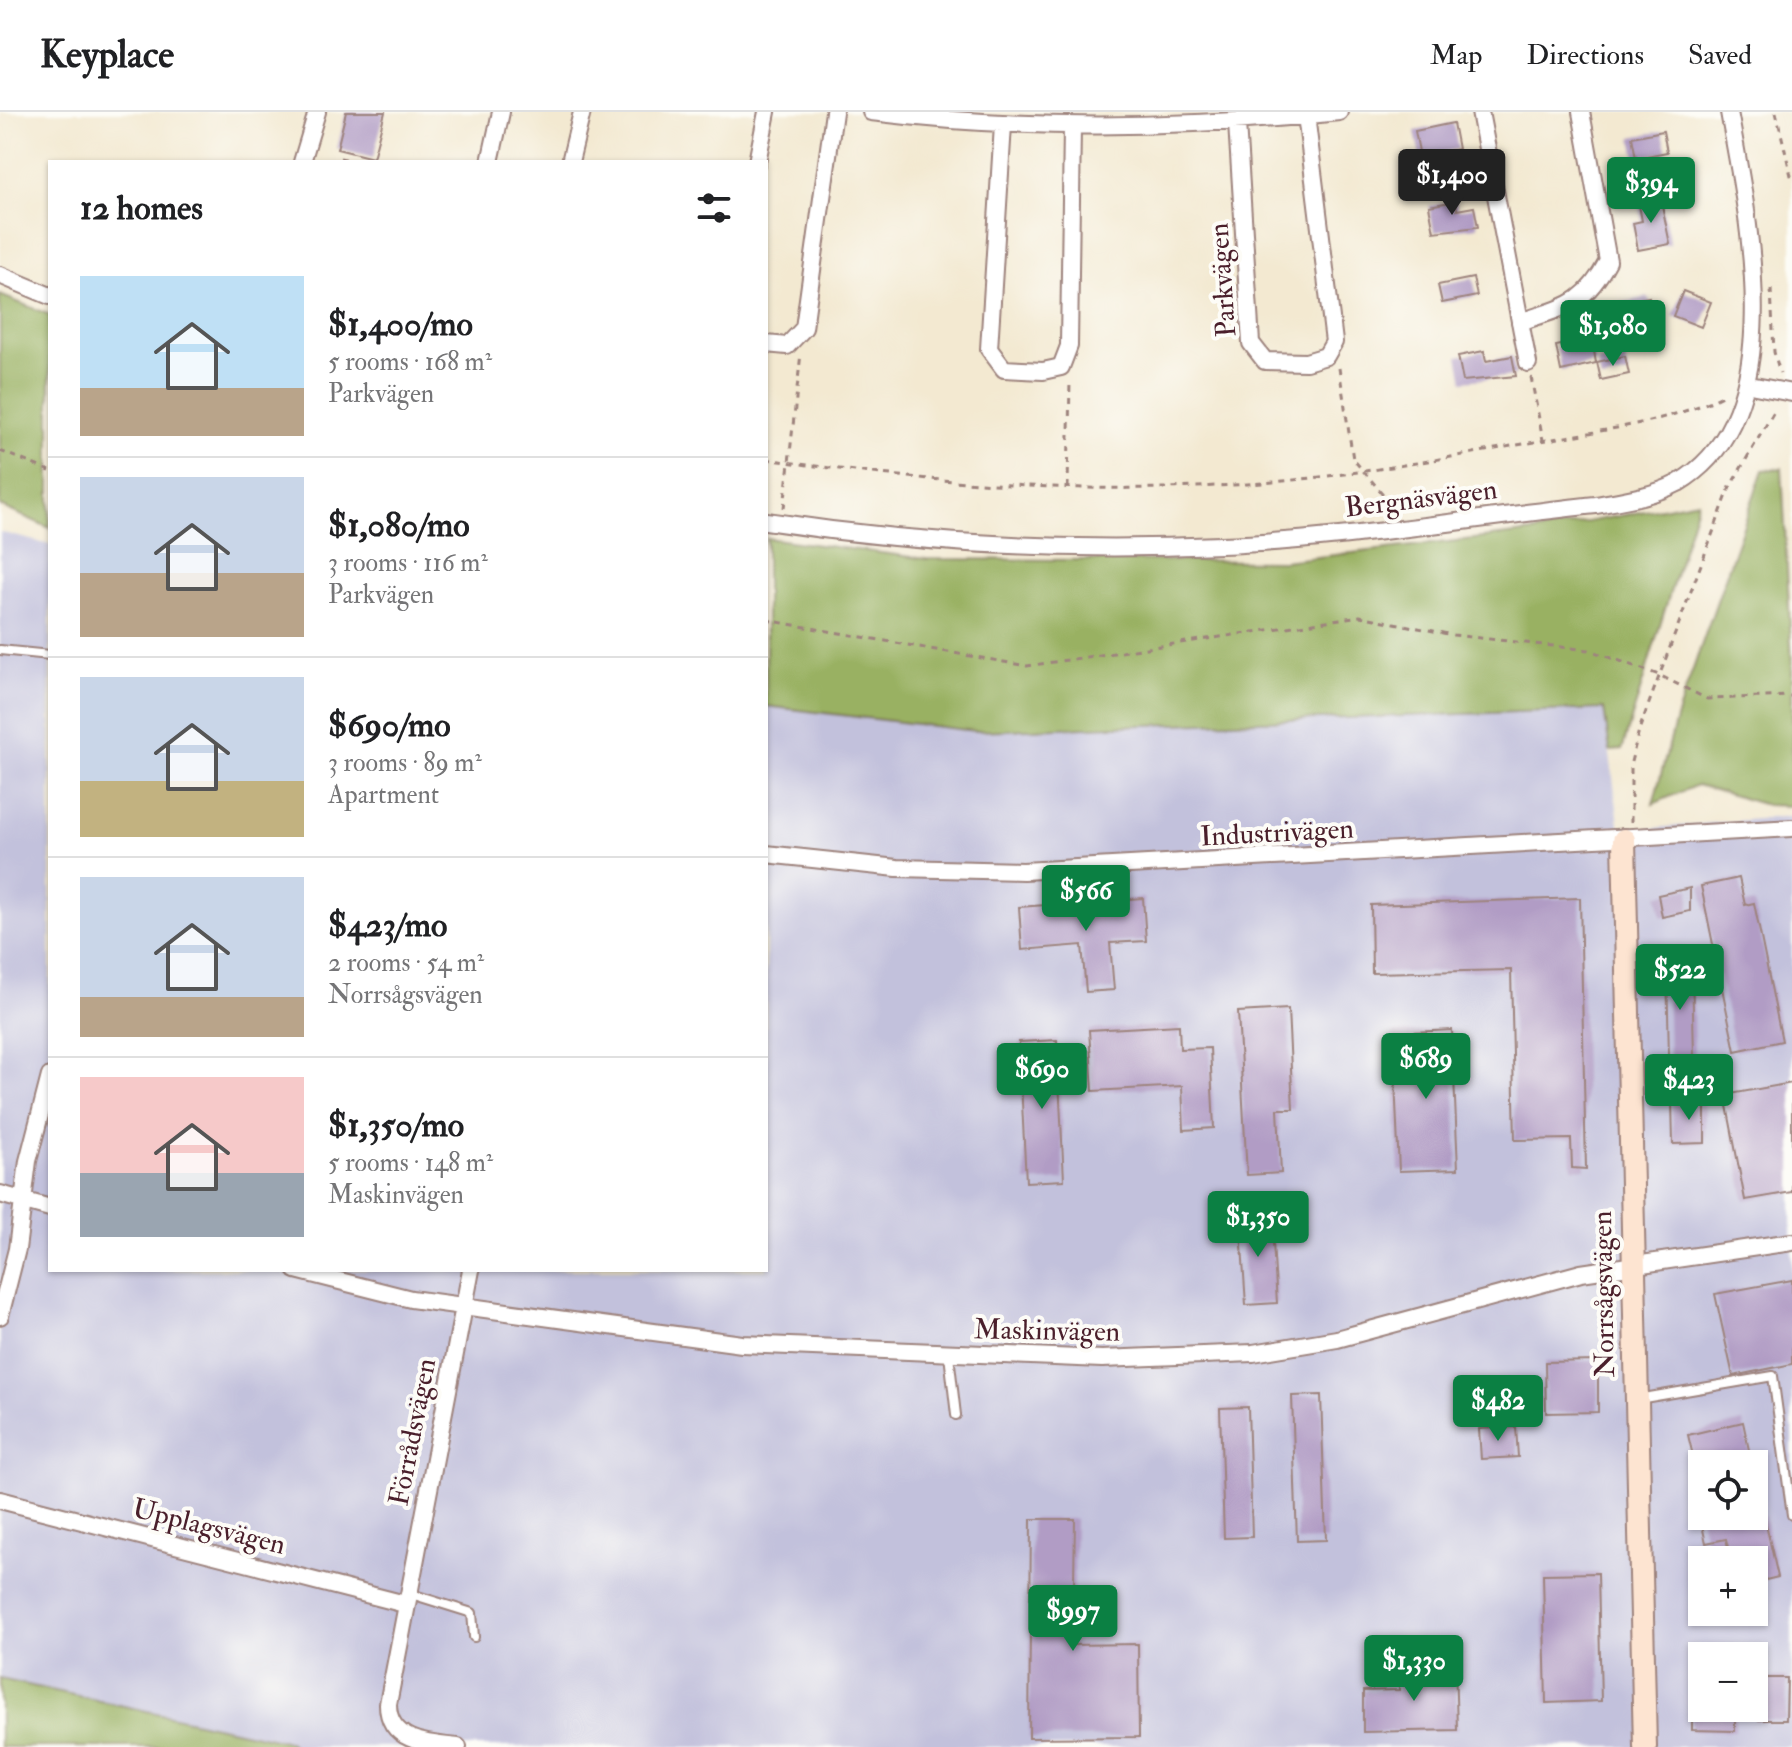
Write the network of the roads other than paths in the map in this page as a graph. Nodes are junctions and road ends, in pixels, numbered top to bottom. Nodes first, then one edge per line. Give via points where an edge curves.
1 (317, 112) edge
2 (501, 112) edge
3 (582, 112) edge
4 (767, 112) edge
5 (834, 112) edge
6 (871, 112) edge
7 (1339, 112) edge
8 (1480, 112) edge
9 (1581, 112) edge
10 (1729, 112) edge
11 (1306, 115) junction
12 (1237, 123) junction
13 (1003, 125) junction
14 (1072, 127) junction
15 (303, 160) edge
16 (490, 160) edge
17 (570, 160) edge
18 (757, 160) edge
19 (0, 275) edge
20 (48, 295) edge
21 (1520, 322) junction
22 (768, 344) edge
23 (1528, 363) road end
24 (1755, 386) junction
25 (1784, 392) edge
26 (774, 522) edge
27 (0, 650) edge
28 (48, 655) edge
29 (1792, 828) edge
30 (1624, 840) junction
31 (768, 854) edge
32 (48, 1084) edge
33 (0, 1194) edge
34 (23, 1201) junction
35 (48, 1207) edge
36 (1792, 1242) edge
37 (1634, 1265) junction
38 (304, 1272) edge
39 (471, 1272) edge
40 (463, 1308) junction
41 (0, 1316) edge
42 (949, 1355) junction
43 (1637, 1399) junction
44 (956, 1415) dead end
45 (0, 1500) edge
46 (1792, 1515) edge
47 (406, 1598) junction
48 (474, 1637) dead end
49 (458, 1747) edge
50 (1645, 1747) edge

1 - 15 street
2 - 16 street
3 - 17 street
4 - 18 street
5 - 22 street via 804,328 787,346
6 - 13 street
7 - 11 street
8 - 21 street
9 - 21 street via 1608,261 1589,293
10 - 24 street, Bergnäsvägen via 1756,280
11 - 12 street
11 - 12 street, Parkvägen via 1334,342 1326,356 1273,364 1251,343
12 - 14 street
13 - 14 street
13 - 14 street via 989,349 1004,369 1052,371 1061,367 1069,346
19 - 20 street
21 - 23 street
24 - 25 street
24 - 26 street, Bergnäsvägen via 1742,416 1706,462 1677,483 1608,503 1407,528 1133,548 951,542
27 - 28 lane
29 - 30 street, Industrivägen
30 - 31 street, Industrivägen via 1023,871 897,868
30 - 37 street, Norrsågsvägen
32 - 34 street
33 - 34 street
34 - 35 street
34 - 41 street
36 - 37 street, Maskinvägen
37 - 42 street, Maskinvägen via 1488,1296 1337,1339 1253,1353 1102,1359
37 - 43 street, Norrsågsvägen
38 - 40 street, Maskinvägen
39 - 40 street, Förrådsvägen
40 - 42 street, Maskinvägen via 742,1344
40 - 47 street, Förrådsvägen
42 - 44 lane
43 - 46 lane via 1773,1376
43 - 50 street, Norrsågsvägen
45 - 47 street, Upplagsvägen
47 - 48 lane via 472,1613
47 - 49 street, Förrådsvägen via 389,1689 390,1722 417,1741

